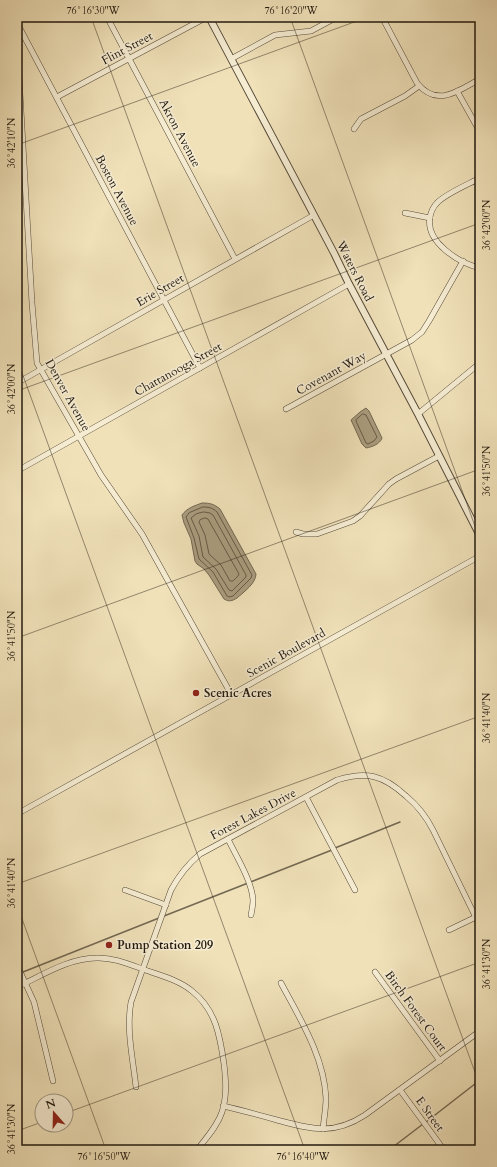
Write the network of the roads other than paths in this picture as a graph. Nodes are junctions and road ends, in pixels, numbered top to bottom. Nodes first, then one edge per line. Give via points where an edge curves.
1 (107, 17) edge
2 (208, 17) edge
3 (337, 17) edge
4 (382, 17) edge
5 (17, 22) edge
6 (17, 41) edge
7 (129, 59) junction
8 (231, 59) junction
9 (480, 79) edge
10 (419, 86) junction
11 (458, 91) junction
12 (57, 97) junction
13 (354, 128) dead end
14 (480, 132) edge
15 (480, 178) edge
16 (405, 212) dead end
17 (314, 215) junction
18 (430, 218) junction
19 (235, 259) junction
20 (463, 261) junction
21 (480, 268) edge
22 (349, 284) junction
23 (164, 299) junction
24 (386, 354) junction
25 (480, 363) edge
26 (200, 368) junction
27 (40, 369) junction
28 (17, 382) edge
29 (286, 409) dead end
30 (418, 414) junction
31 (79, 436) junction
32 (439, 456) junction
33 (17, 471) edge
34 (296, 532) dead end
35 (480, 536) edge
36 (480, 556) edge
37 (231, 694) junction
38 (306, 797) junction
39 (17, 814) edge
40 (228, 839) junction
41 (126, 890) dead end
42 (356, 890) dead end
43 (166, 905) junction
44 (251, 915) dead end
45 (476, 917) junction
46 (480, 926) edge
47 (449, 930) dead end
48 (17, 965) edge
49 (143, 969) junction
50 (375, 972) dead end
51 (26, 983) junction
52 (281, 983) dead end
53 (17, 987) edge
54 (480, 1032) edge
55 (440, 1061) junction
56 (53, 1081) dead end
57 (136, 1087) dead end
58 (400, 1090) junction
59 (223, 1106) junction
60 (322, 1129) junction
61 (197, 1150) edge
62 (444, 1150) edge

1 - 7 street, Akron Avenue
2 - 7 street, Flint Street
2 - 8 street, Waters Road
3 - 8 street via 311,31 275,35
4 - 10 street
5 - 12 street, Boston Avenue
6 - 27 street, Denver Avenue via 32,311 36,358
7 - 12 street, Flint Street
7 - 19 street, Akron Avenue
8 - 17 street, Waters Road
9 - 11 street
10 - 11 street via 431,95 453,94
10 - 13 street via 362,119
11 - 14 street
12 - 23 street, Boston Avenue
15 - 18 street via 442,198 431,211
16 - 18 street
17 - 19 street, Erie Street
17 - 22 street, Waters Road
18 - 20 street via 430,228 438,243
19 - 23 street, Erie Street
20 - 21 street
20 - 24 street, Covenant Way via 422,332
22 - 24 street, Waters Road
22 - 26 street, Chattanooga Street
23 - 26 street, Boston Avenue
23 - 27 street, Erie Street
24 - 29 street, Covenant Way
24 - 30 street, Waters Road
25 - 30 street
26 - 31 street, Chattanooga Street
27 - 28 street, Erie Street
27 - 31 street, Denver Avenue
30 - 32 street, Waters Road
31 - 33 street, Chattanooga Street
31 - 37 street, Denver Avenue via 101,475 145,539
32 - 34 street via 389,484 354,521 317,534
32 - 35 street, Waters Road
36 - 37 street, Scenic Boulevard
37 - 39 street, Scenic Boulevard
38 - 40 street, Forest Lakes Drive
38 - 42 street
38 - 45 street, Forest Lakes Drive via 337,780 357,775 373,776 393,785 415,803 426,817
40 - 43 street, Forest Lakes Drive via 200,854 184,869
40 - 44 street via 242,866 250,890 253,900
41 - 43 street
43 - 49 street, Forest Lakes Drive
45 - 46 street, Forest Lakes Drive
45 - 47 street
48 - 51 street
49 - 51 street via 111,959 84,959 65,964
49 - 57 street, Forest Lakes Drive via 129,1013
49 - 59 street via 185,986 207,1007 217,1026 221,1044 226,1085
50 - 55 street, Birch Forest Court
51 - 53 street
51 - 56 street via 34,1002
52 - 60 street via 313,1045 321,1067 326,1096
54 - 55 street
55 - 58 street
58 - 60 street via 356,1121
58 - 62 street, E Street
59 - 60 street via 308,1128
59 - 61 street via 216,1124

